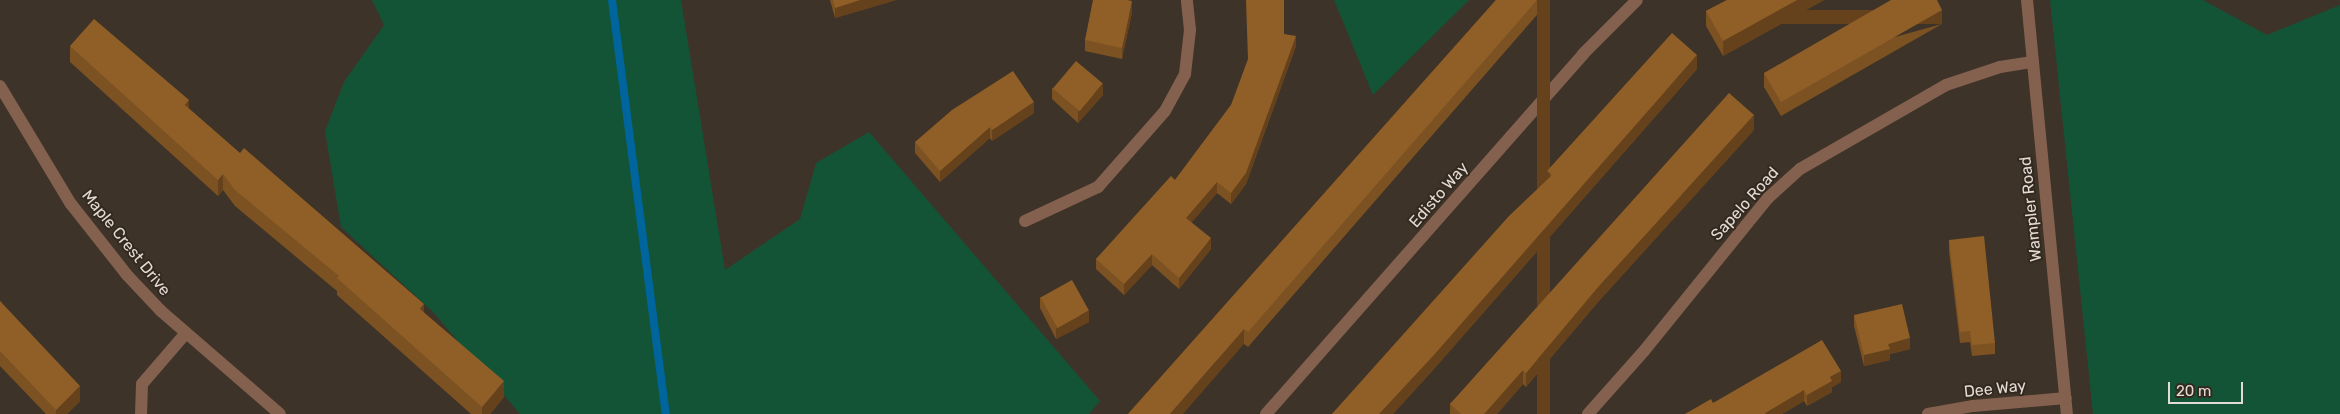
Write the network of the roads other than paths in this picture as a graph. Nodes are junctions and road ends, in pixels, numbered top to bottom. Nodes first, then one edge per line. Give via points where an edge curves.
1 (1187, 0) edge
2 (1637, 0) edge
3 (2027, 0) edge
4 (2033, 62) junction
5 (0, 86) edge
6 (1025, 221) dead end
7 (186, 333) junction
8 (2066, 398) junction
9 (141, 414) edge
10 (280, 414) edge
11 (1266, 414) edge
12 (1588, 414) edge
13 (1928, 414) edge
14 (2067, 414) edge

1 - 6 street via 1190,30 1186,74 1165,111 1098,187
2 - 11 street, Edisto Way via 1583,54
3 - 4 street, Wampler Road
4 - 8 street, Wampler Road
4 - 12 street, Sapelo Road via 2000,67 1946,85 1789,178 1768,198
5 - 7 street, Maple Crest Drive via 71,204 127,275
7 - 9 street via 142,384
7 - 10 street, Maple Crest Drive
8 - 13 street, Dee Way via 1973,406
8 - 14 street, Wampler Road

